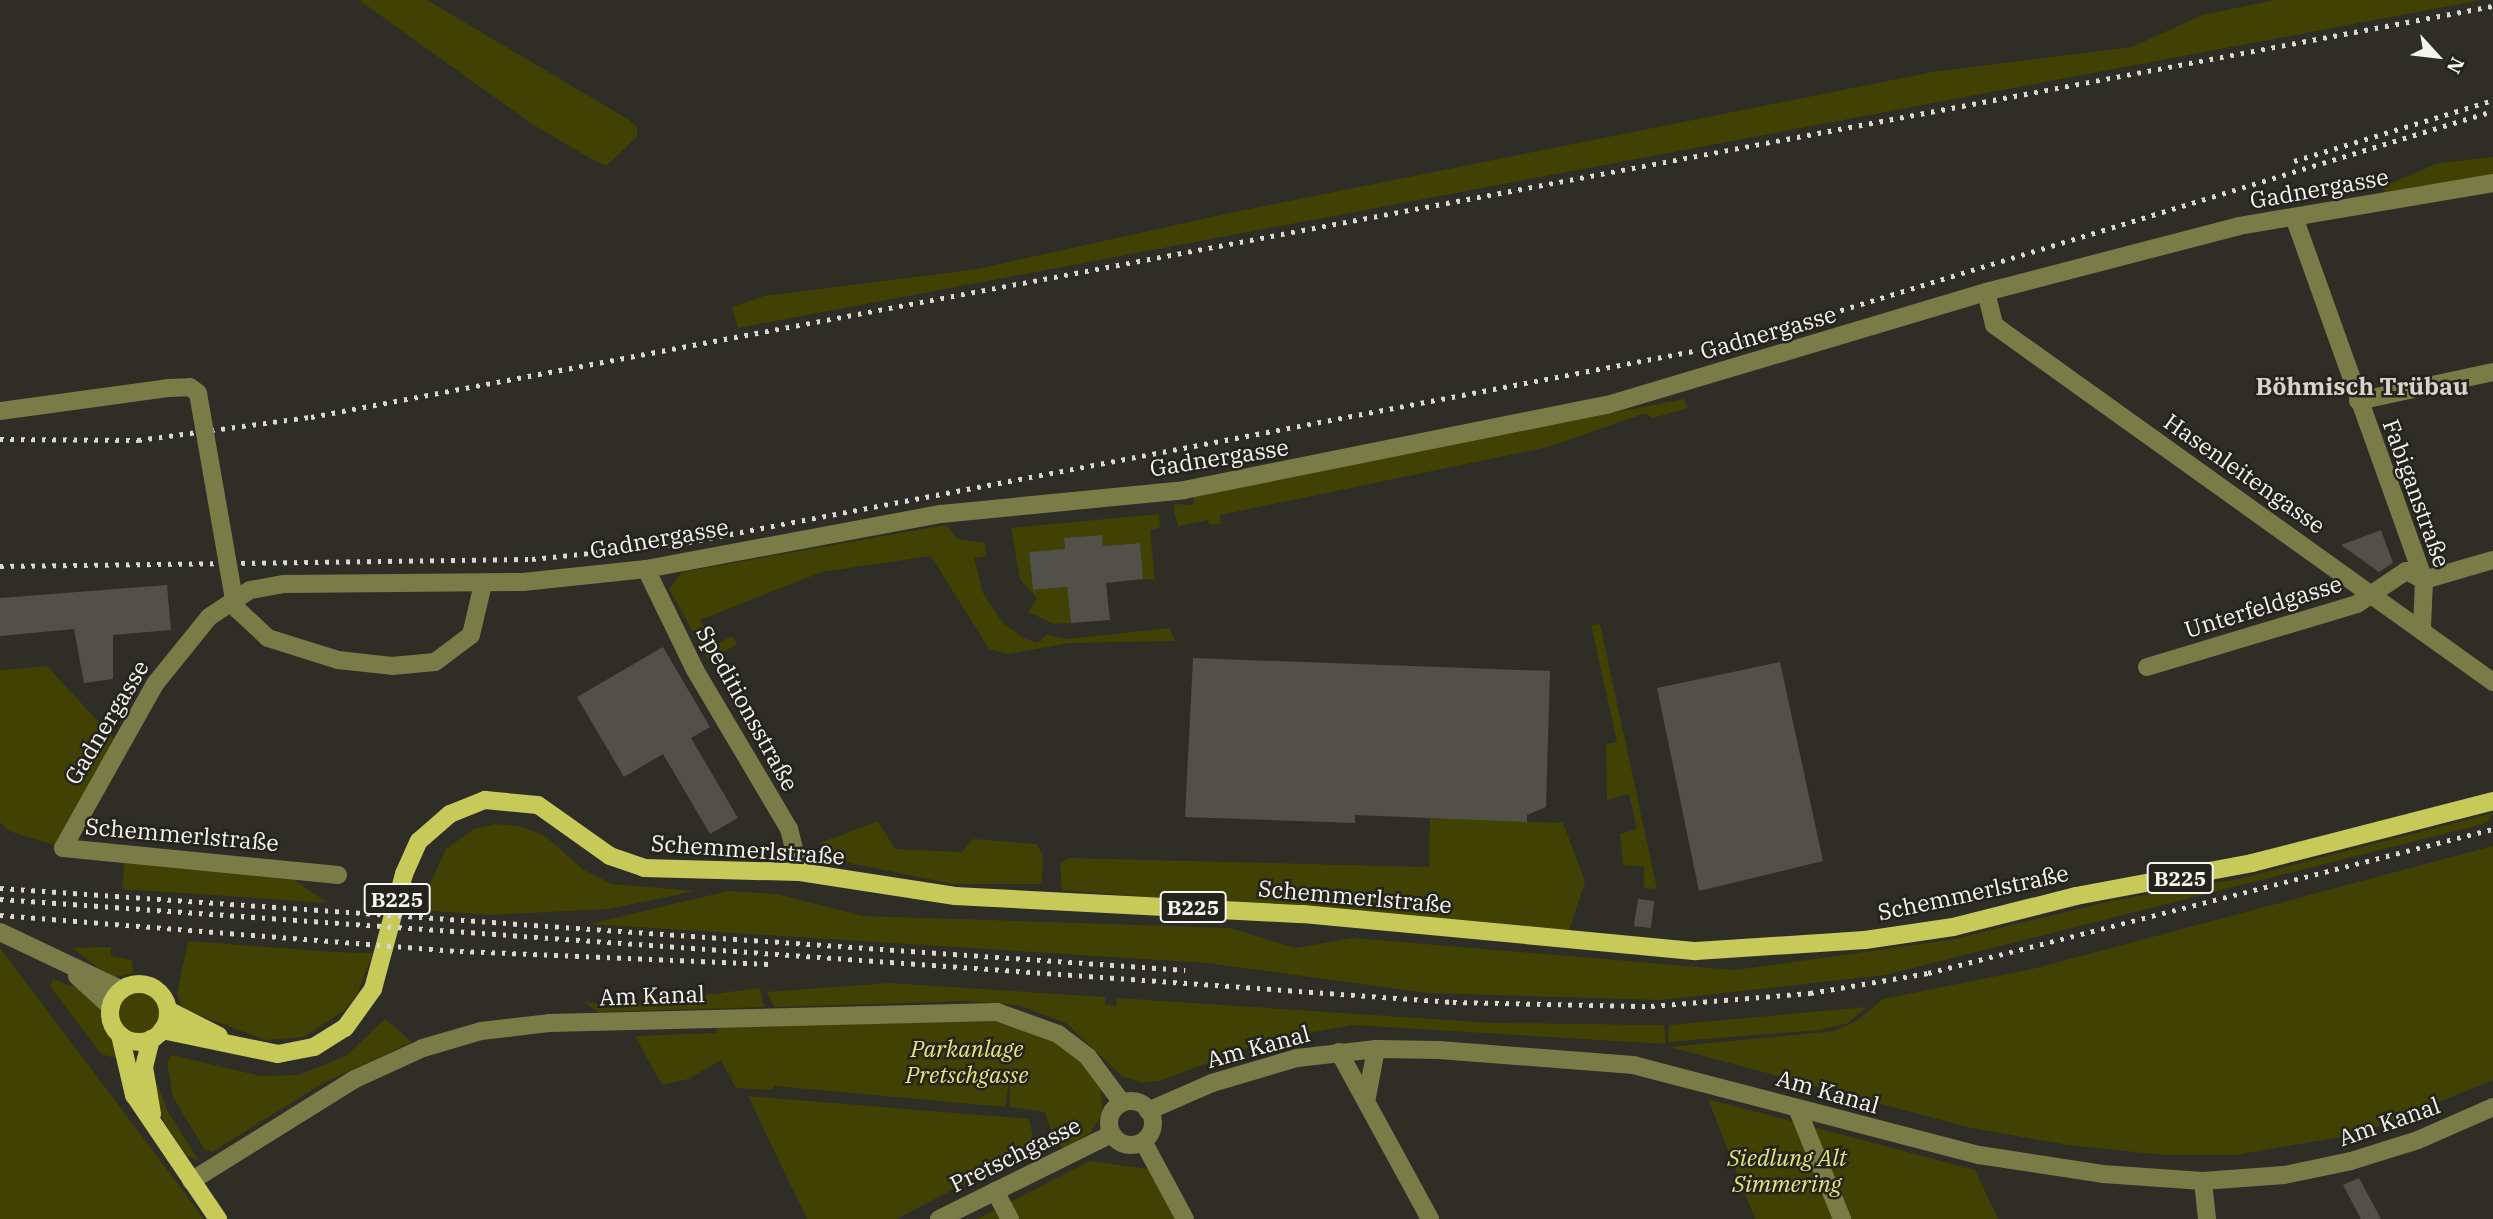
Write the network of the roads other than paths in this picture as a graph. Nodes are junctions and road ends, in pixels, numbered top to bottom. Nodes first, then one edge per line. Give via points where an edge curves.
1 (2493, 183) edge
2 (2294, 217) junction
3 (1986, 292) junction
4 (2493, 372) edge
5 (2358, 401) junction
6 (0, 411) edge
7 (2493, 560) edge
8 (646, 569) junction
9 (2424, 580) junction
10 (483, 584) junction
11 (2374, 593) junction
12 (2422, 628) junction
13 (2147, 667) dead end
14 (2493, 682) edge
15 (2493, 801) edge
16 (63, 848) joint
17 (800, 872) junction
18 (338, 875) dead end
19 (0, 932) edge
20 (64, 964) junction
21 (122, 990) junction
22 (111, 1007) junction
23 (168, 1010) junction
24 (120, 1035) junction
25 (157, 1035) junction
26 (241, 1047) junction
27 (1376, 1049) junction
28 (1339, 1052) junction
29 (1367, 1097) junction
30 (1121, 1100) junction
31 (2493, 1107) edge
32 (1797, 1108) junction
33 (1148, 1111) junction
34 (153, 1122) junction
35 (1112, 1134) junction
36 (1144, 1143) junction
37 (191, 1181) junction
38 (2203, 1181) junction
39 (995, 1191) junction
40 (218, 1219) edge
41 (939, 1219) edge
42 (1010, 1219) edge
43 (1185, 1219) edge
44 (1430, 1219) edge
45 (1842, 1219) edge
46 (2207, 1219) edge

1 - 2 street, Gadnergasse
2 - 3 street, Gadnergasse via 2239,226
2 - 5 street, Fabiganstraße
3 - 8 street, Gadnergasse via 1607,405 1451,440 1184,490 941,514
3 - 11 street, Hasenleitengasse via 1994,325
4 - 5 street
5 - 9 street, Fabiganstraße
6 - 10 street, bridge via 167,388 190,387 198,393 237,610 268,638 338,660 392,666 435,662 471,635
7 - 9 street
8 - 10 street, Gadnergasse
8 - 17 street, Speditionsstraße via 695,670 789,829
9 - 11 street, Unterfeldgasse via 2406,571
9 - 12 street, Fabiganstraße
10 - 16 street, Gadnergasse via 284,584 250,590 223,603 148,695
11 - 12 street, Hasenleitengasse
11 - 13 street, Unterfeldgasse via 2357,604
12 - 14 street, Hasenleitengasse
15 - 17 main road, Schemmerlstraße / B225 via 2252,863 2076,896 1953,927 1736,950 1303,914 955,896
16 - 18 street, Schemmerlstraße
17 - 26 main road, Schemmerlstraße / B225 via 644,868 610,856 538,805 501,799 467,805 432,827 408,860 373,989 352,1022 330,1039 295,1052
19 - 20 street via 22,938
20 - 21 street
20 - 22 street
21 - 22 main road
21 - 23 main road, B225 via 149,985 162,995
22 - 24 main road
23 - 25 main road
23 - 26 main road, B225
24 - 25 main road, B225 via 135,1041
24 - 34 main road via 131,1088
25 - 26 main road, B225
25 - 34 main road via 144,1067
27 - 28 street, Am Kanal
27 - 29 street
27 - 32 street, Am Kanal via 1608,1061 1691,1077
28 - 29 street
28 - 33 street, Am Kanal via 1229,1077
29 - 44 street
30 - 33 street via 1132,1099
30 - 35 street via 1111,1116
30 - 37 street, Am Kanal via 1088,1057 1058,1034 998,1012 549,1023 481,1031 423,1048 333,1091
31 - 38 street, Am Kanal via 2418,1140 2351,1161 2284,1175
32 - 38 street, Am Kanal via 1979,1155 2103,1174
32 - 45 street
33 - 36 street via 1152,1129
34 - 37 main road
35 - 36 street via 1125,1145
35 - 39 street, Pretschgasse
36 - 43 street
37 - 40 main road
38 - 46 street
39 - 41 street, Pretschgasse
39 - 42 street

